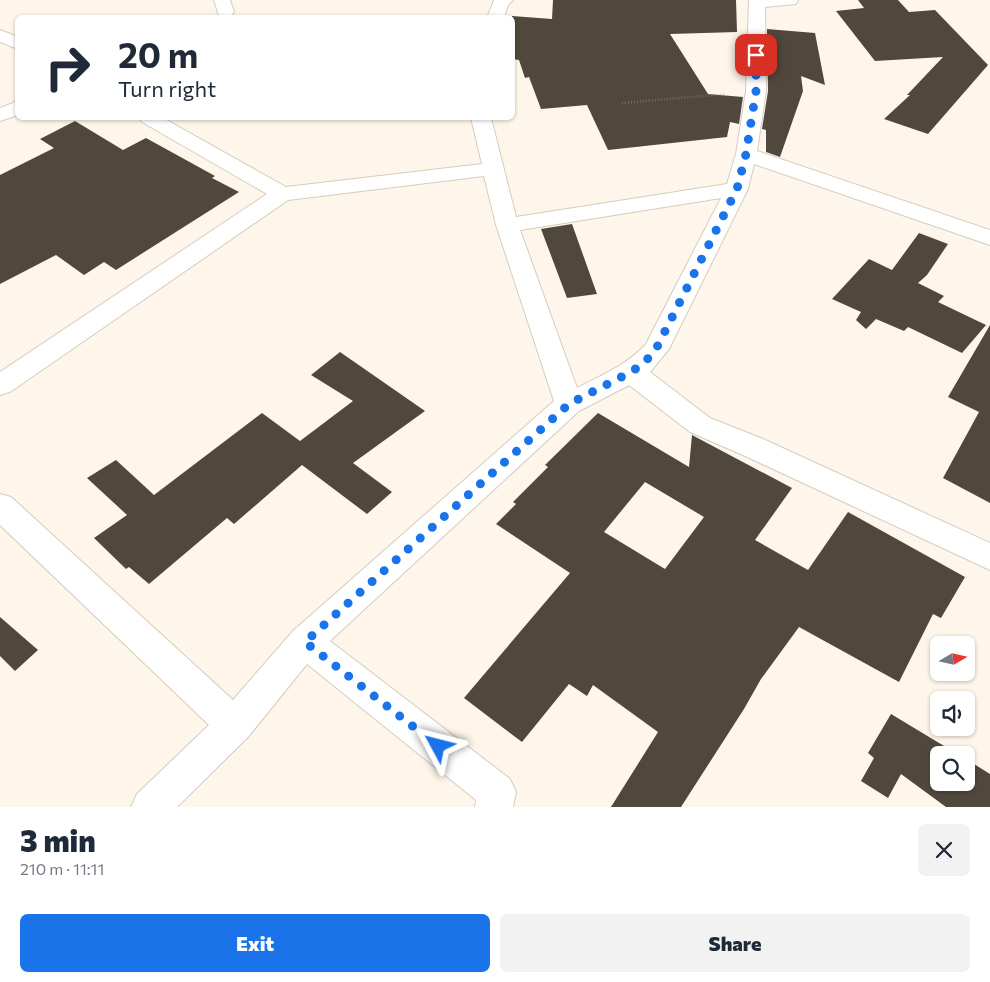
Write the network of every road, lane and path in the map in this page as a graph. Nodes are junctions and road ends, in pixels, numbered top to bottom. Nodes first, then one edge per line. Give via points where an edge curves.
1 (505, 0) edge
2 (790, 0) edge
3 (756, 1) edge
4 (496, 15) edge
5 (0, 35) edge
6 (15, 42) edge
7 (756, 91) junction
8 (622, 103) dead end
9 (15, 108) edge
10 (0, 115) edge
11 (152, 120) edge
12 (481, 120) edge
13 (746, 154) junction
14 (493, 169) junction
15 (737, 189) junction
16 (282, 194) junction
17 (507, 225) junction
18 (990, 238) edge
19 (631, 372) junction
20 (0, 384) edge
21 (569, 404) junction
22 (0, 506) edge
23 (990, 557) edge
24 (305, 642) junction
25 (235, 725) junction
26 (150, 807) edge
27 (494, 807) edge

1 - 4 street
2 - 3 street
3 - 7 street
5 - 6 street
7 - 8 path
7 - 13 street
9 - 10 street
11 - 16 street
12 - 14 street
13 - 15 street
13 - 18 street
14 - 16 street
14 - 17 street
15 - 17 street
15 - 19 street via 656,349
16 - 20 street
17 - 21 street
19 - 21 street
19 - 23 street via 700,425
21 - 24 street
22 - 25 street
24 - 25 street
24 - 27 street via 497,792
25 - 26 street

